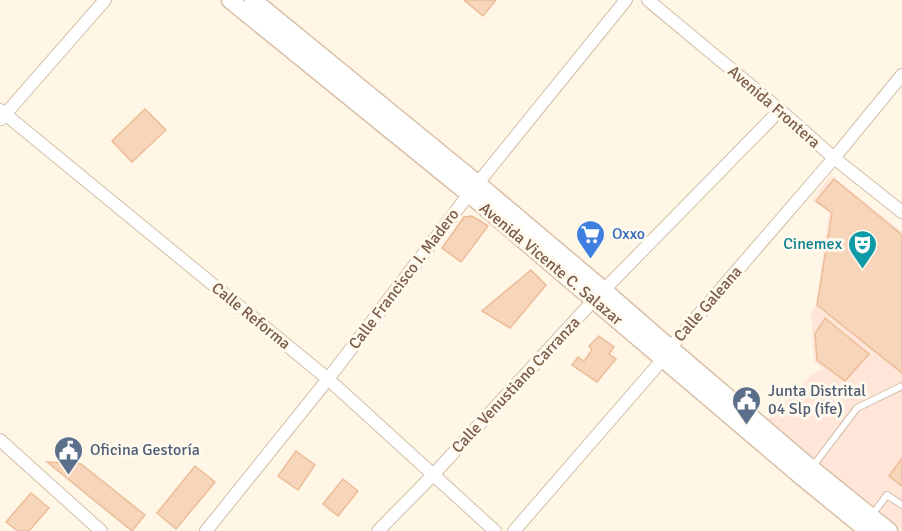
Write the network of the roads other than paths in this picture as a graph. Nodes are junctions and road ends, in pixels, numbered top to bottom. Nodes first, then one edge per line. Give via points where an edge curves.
1 (105, 0) edge
2 (230, 0) edge
3 (253, 0) edge
4 (626, 0) edge
5 (648, 0) edge
6 (902, 75) edge
7 (780, 110) junction
8 (2, 115) edge
9 (834, 158) junction
10 (473, 188) junction
11 (902, 212) edge
12 (599, 296) junction
13 (667, 353) junction
14 (328, 379) junction
15 (902, 386) edge
16 (0, 440) edge
17 (807, 473) junction
18 (433, 475) junction
19 (902, 505) edge
20 (869, 524) edge
21 (101, 531) edge
22 (206, 531) edge
23 (378, 531) edge
24 (495, 531) edge
25 (514, 531) edge
26 (889, 531) edge

1 - 8 street
2 - 10 main road, Avenida Vicente C. Salazar
3 - 10 main road, Avenida Vicente C. Salazar
4 - 10 street, Calle Francisco I. Madero
5 - 7 street, Avenida Frontera
6 - 9 street, Calle Galeana
7 - 9 street, Avenida Frontera
7 - 12 street, Calle Venustiano Carranza
8 - 14 street, Calle Reforma
9 - 11 street, Avenida Frontera
9 - 13 street, Calle Galeana
10 - 12 main road, Avenida Vicente C. Salazar
10 - 14 street, Calle Francisco I. Madero
12 - 13 main road, Avenida Vicente C. Salazar
12 - 18 street, Calle Venustiano Carranza
13 - 17 main road, Avenida Vicente C. Salazar
13 - 25 street, Calle Galeana
14 - 18 street, Calle Reforma
14 - 22 street, Calle Francisco I. Madero
15 - 17 lane via 858,408
16 - 21 street
17 - 20 main road, Avenida Vicente C. Salazar
18 - 23 street, Calle Venustiano Carranza
18 - 24 street, Calle Reforma
19 - 20 lane via 887,495
20 - 26 main road, Avenida Vicente C. Salazar

